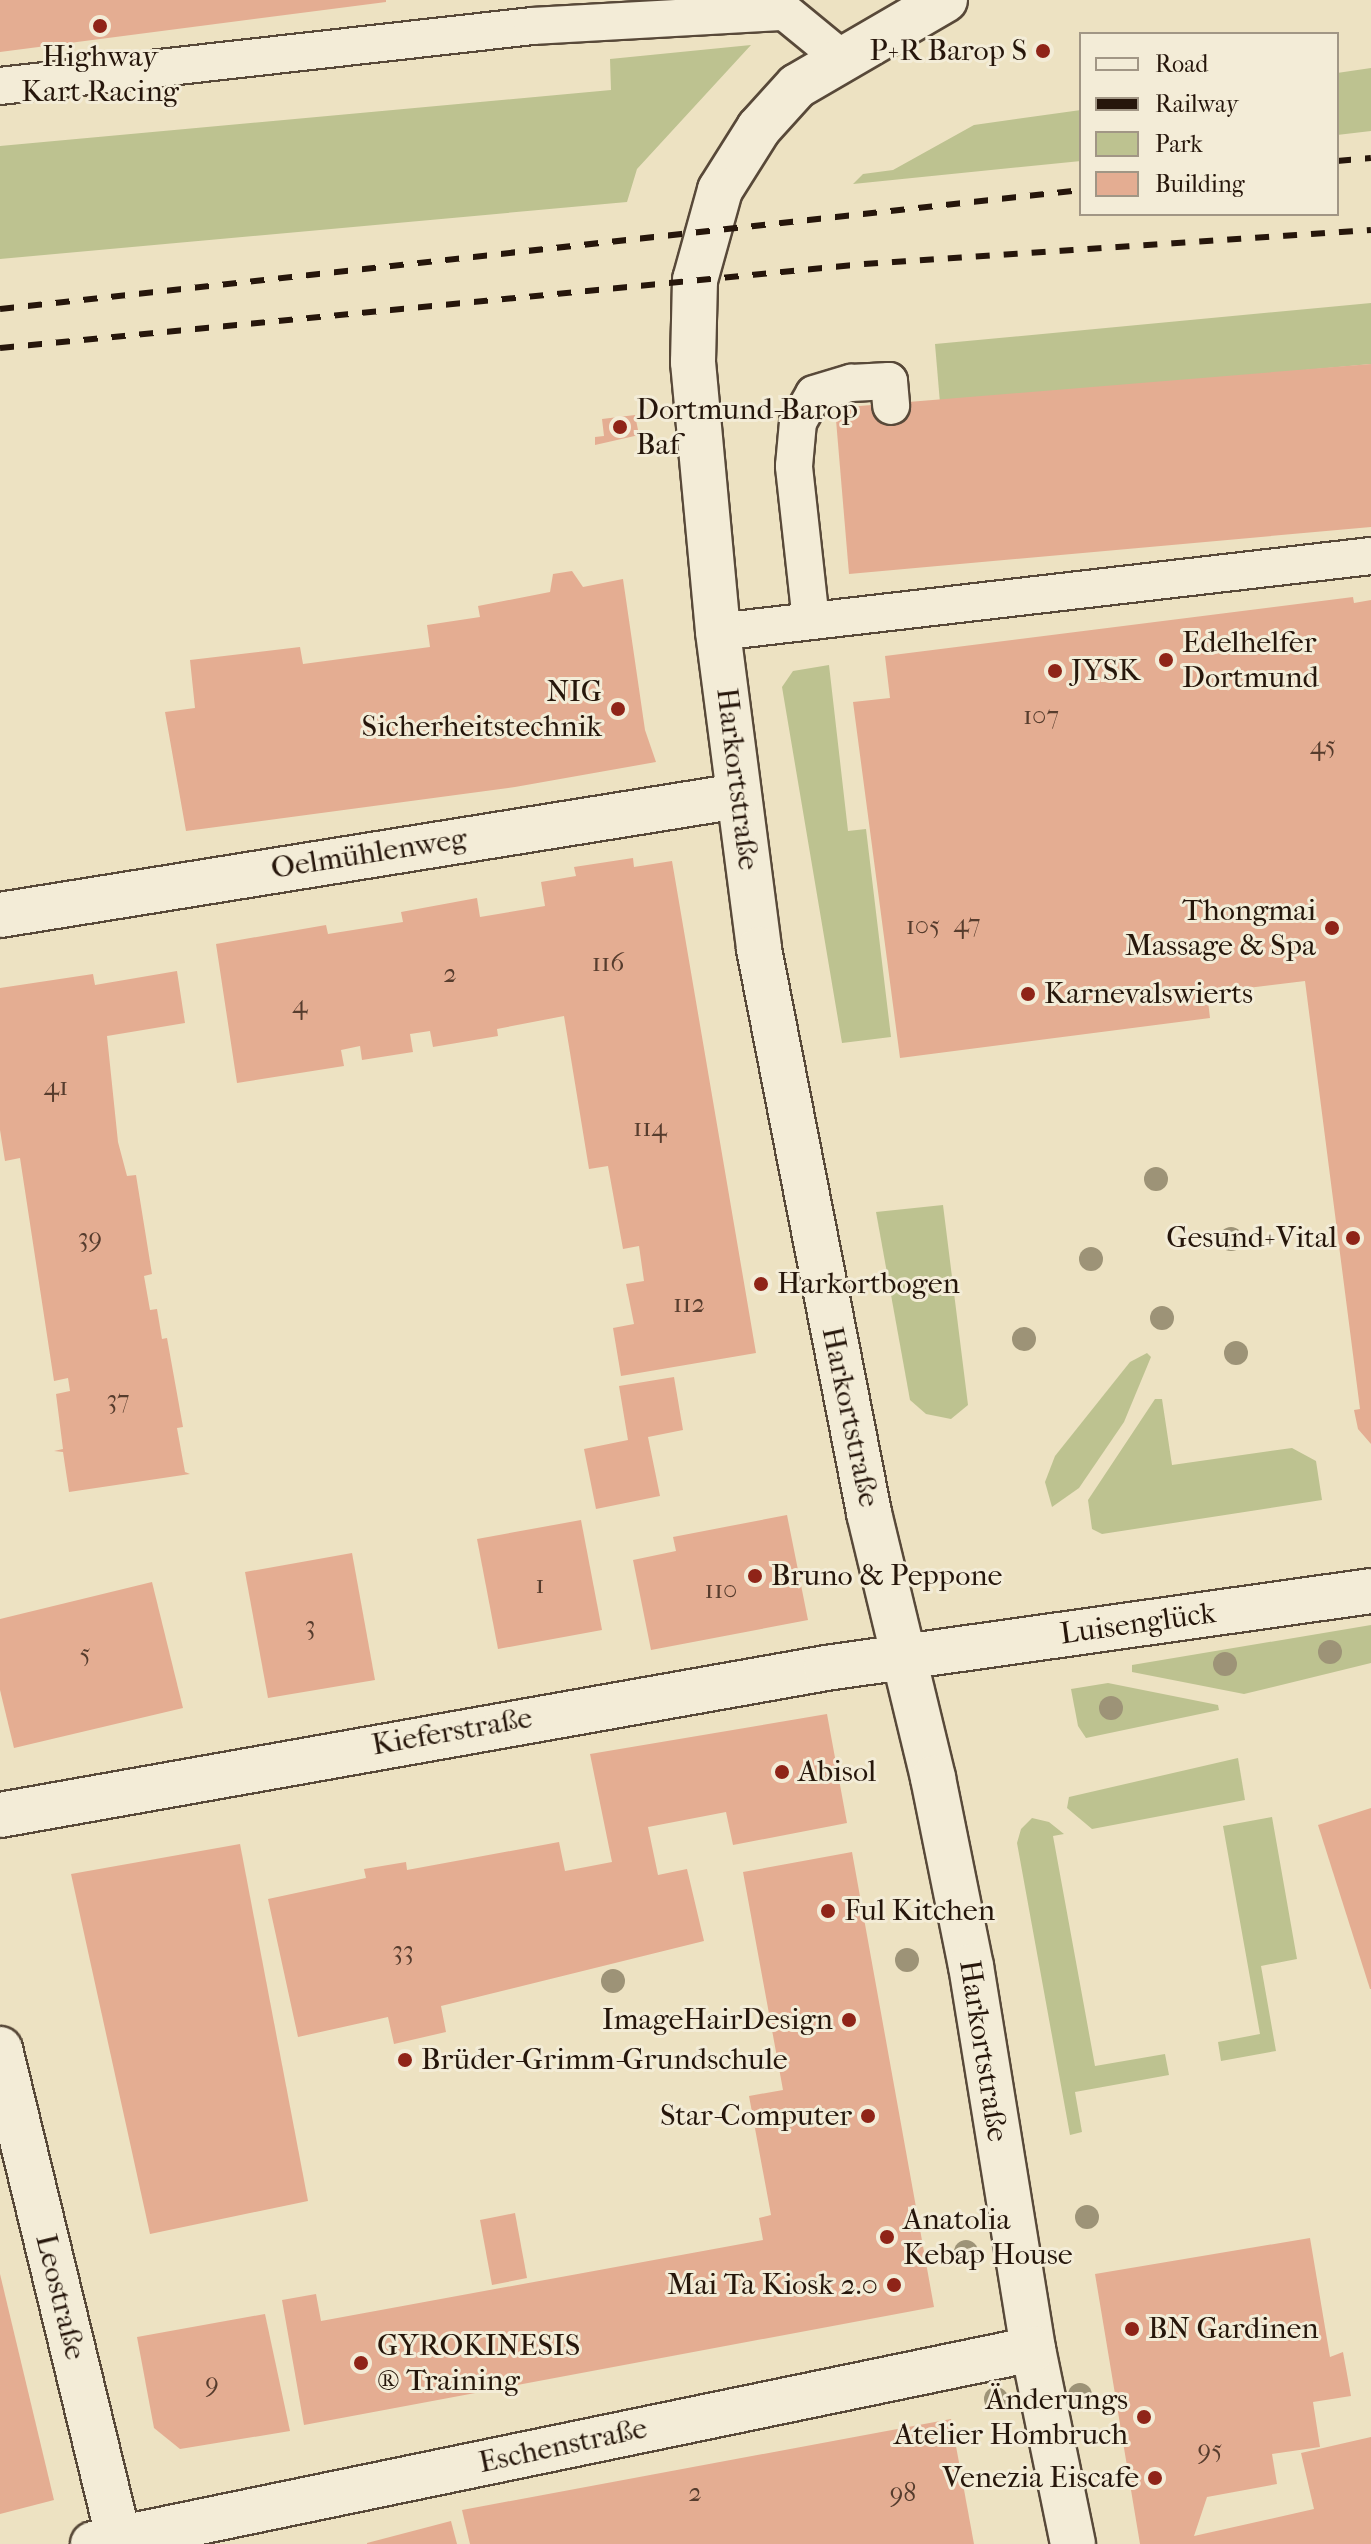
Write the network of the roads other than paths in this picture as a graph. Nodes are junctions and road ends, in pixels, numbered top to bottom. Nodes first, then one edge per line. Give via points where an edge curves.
1 (945, 0) edge
2 (531, 13) edge
3 (841, 58) junction
4 (0, 86) edge
5 (891, 406) dead end
6 (1371, 556) edge
7 (811, 621) junction
8 (718, 632) junction
9 (738, 796) junction
10 (2, 915) edge
11 (1371, 1591) edge
12 (906, 1659) junction
13 (0, 1815) edge
14 (0, 2049) edge
15 (1033, 2349) junction
16 (111, 2542) edge
17 (1073, 2544) edge

1 - 3 street, Harkortstraße
2 - 3 lane via 785,12
2 - 4 lane
3 - 8 street, Harkortstraße via 797,86 759,128 720,190 695,280 693,362
5 - 7 lane via 889,381 851,383 814,394 798,422 794,466
6 - 7 lane
7 - 8 lane
8 - 9 street, Harkortstraße
9 - 10 street, Oelmühlenweg
9 - 12 street, Harkortstraße via 759,949 821,1276 869,1513
11 - 12 street, Luisenglück
12 - 13 street, Kieferstraße via 502,1722
12 - 15 street, Harkortstraße via 971,1966
14 - 16 street, Leostraße
15 - 16 street, Eschenstraße
15 - 17 street, Harkortstraße

